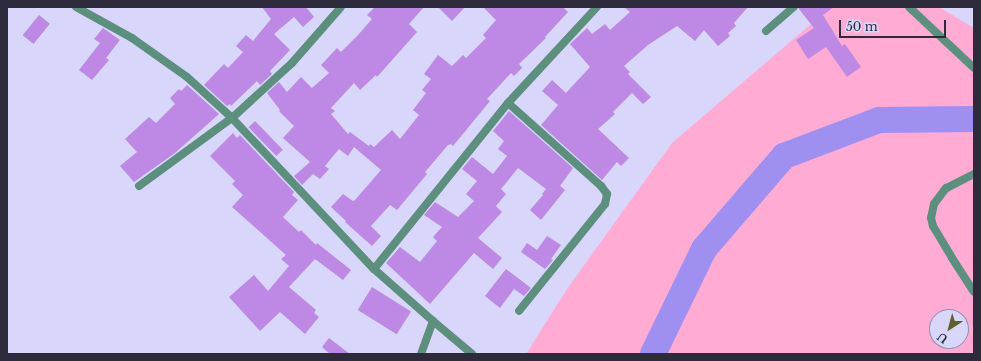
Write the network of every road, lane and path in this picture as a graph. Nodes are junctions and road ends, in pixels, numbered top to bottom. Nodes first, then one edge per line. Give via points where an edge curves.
1 (76, 7) edge
2 (341, 7) edge
3 (596, 7) edge
4 (794, 7) edge
5 (909, 7) edge
6 (766, 31) dead end
7 (974, 68) edge
8 (508, 103) junction
9 (232, 118) junction
10 (974, 174) edge
11 (139, 186) dead end
12 (374, 269) junction
13 (974, 292) edge
14 (519, 312) dead end
15 (433, 321) junction
16 (421, 354) edge
17 (472, 354) edge

1 - 9 street via 132,38 187,77
2 - 9 street via 292,62
3 - 8 street
4 - 6 street
5 - 7 street
8 - 12 street
8 - 14 street via 607,194 606,204
9 - 11 street
9 - 12 street
10 - 13 street via 946,188 934,204 931,218 933,226
12 - 15 street
15 - 16 street
15 - 17 street

